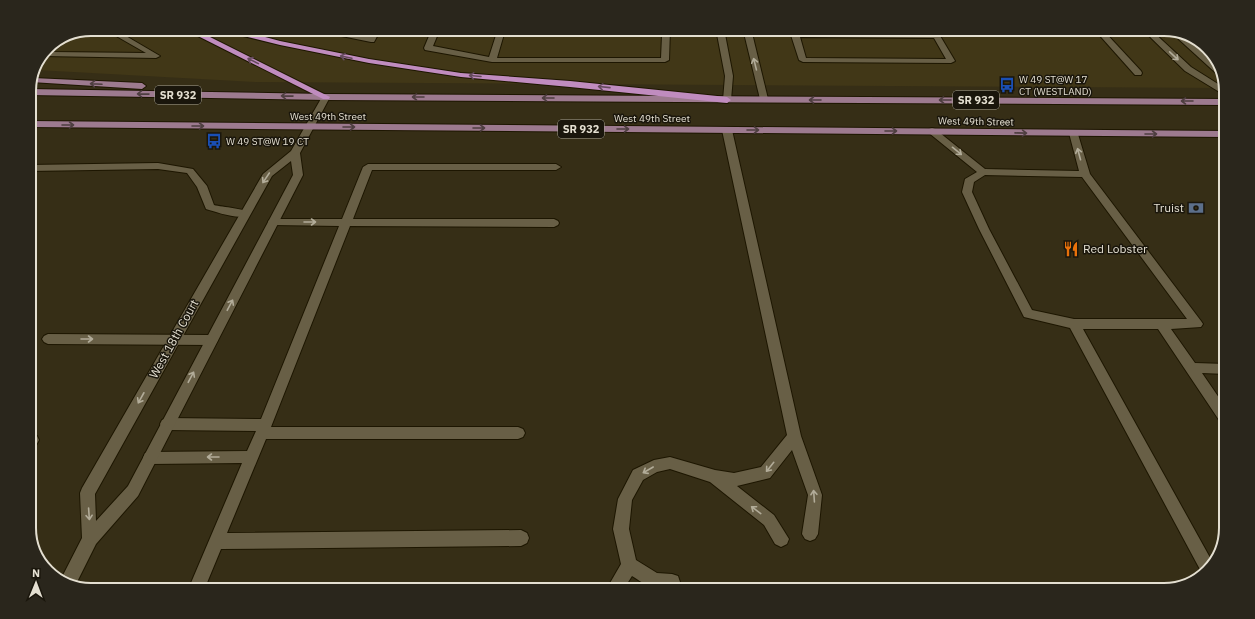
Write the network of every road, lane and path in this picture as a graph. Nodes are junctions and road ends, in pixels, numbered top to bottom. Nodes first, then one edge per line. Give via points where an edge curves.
1 (120, 36) edge
2 (202, 36) edge
3 (253, 36) edge
4 (351, 36) edge
5 (373, 36) edge
6 (433, 36) edge
7 (500, 36) edge
8 (666, 36) edge
9 (721, 36) edge
10 (749, 36) edge
11 (795, 36) edge
12 (936, 36) edge
13 (1104, 36) edge
14 (1153, 36) edge
15 (1186, 41) edge
16 (50, 54) edge
17 (492, 60) junction
18 (1212, 65) edge
19 (1138, 73) dead end
20 (37, 80) edge
21 (1219, 89) edge
22 (36, 92) edge
23 (204, 95) junction
24 (326, 97) junction
25 (726, 100) junction
26 (764, 100) junction
27 (1219, 102) edge
28 (36, 124) edge
29 (310, 127) junction
30 (727, 130) junction
31 (932, 131) junction
32 (1074, 134) junction
33 (1219, 134) edge
34 (295, 153) junction
35 (556, 166) dead end
36 (36, 168) edge
37 (983, 172) junction
38 (1085, 174) junction
39 (245, 213) junction
40 (273, 222) junction
41 (346, 222) junction
42 (554, 223) dead end
43 (1074, 324) junction
44 (1161, 324) junction
45 (174, 339) junction
46 (48, 340) dead end
47 (212, 340) junction
48 (1191, 368) junction
49 (1219, 369) edge
50 (1219, 410) edge
51 (167, 424) junction
52 (264, 429) junction
53 (518, 433) dead end
54 (794, 436) junction
55 (252, 457) junction
56 (150, 458) junction
57 (715, 477) junction
58 (810, 534) dead end
59 (521, 538) dead end
60 (90, 539) junction
61 (781, 539) dead end
62 (217, 541) junction
63 (1205, 564) edge
64 (629, 566) junction
65 (70, 579) edge
66 (672, 582) dead end
67 (199, 583) edge
68 (618, 583) edge

1 - 16 street via 156,56
24 -> 2 highway
25 -> 3 highway via 461,75 369,62
4 - 5 street via 371,40
6 - 17 street via 428,48
7 - 17 street
8 - 17 street via 665,60
9 - 25 street via 729,76
26 -> 10 street
11 - 12 street via 803,60 950,61
13 - 19 street
14 -> 21 street via 1188,69
15 - 18 street
23 -> 20 main road via 156,87
23 -> 22 main road, West 49th Street / SR 932
24 -> 23 main road, West 49th Street / SR 932
25 -> 24 main road, West 49th Street / SR 932
24 - 29 street, West 18th Court
25 - 26 main road, West 49th Street / SR 932
27 -> 26 main road, West 49th Street / SR 932
28 -> 29 main road, West 49th Street / SR 932
29 -> 30 main road, West 49th Street / SR 932
29 - 34 street, West 18th Court
30 -> 31 main road, West 49th Street / SR 932
30 - 54 street
31 -> 32 main road, West 49th Street / SR 932
31 -> 37 street
32 -> 33 main road, West 49th Street / SR 932
38 -> 32 street
34 -> 39 street, West 18th Court via 268,174
34 - 40 street via 298,175
35 - 41 street via 368,167
36 - 39 street via 158,166 190,171 202,186 210,207
37 - 38 street
37 - 43 street via 969,181 967,192 1028,314
38 - 44 street via 1197,324
39 - 45 street, West 18th Court
40 -> 41 street
47 -> 40 street
41 - 42 street
41 - 52 street
43 - 44 street
43 - 63 street
44 - 48 street
46 -> 45 street
45 - 47 street
45 -> 60 street, West 18th Court via 87,493
51 -> 47 street
48 - 49 street
48 - 50 street
51 - 52 street
51 - 56 street
52 - 53 street
52 - 55 street
54 -> 57 street via 765,473 734,480
58 -> 54 street via 815,495
55 -> 56 street
55 - 62 street
56 - 60 street via 133,491
61 -> 57 street via 769,520
57 -> 64 street via 670,463 654,466 638,475 625,499 620,529
59 - 62 street
60 - 65 street
62 - 67 street
64 - 66 street via 655,580
64 - 68 street

